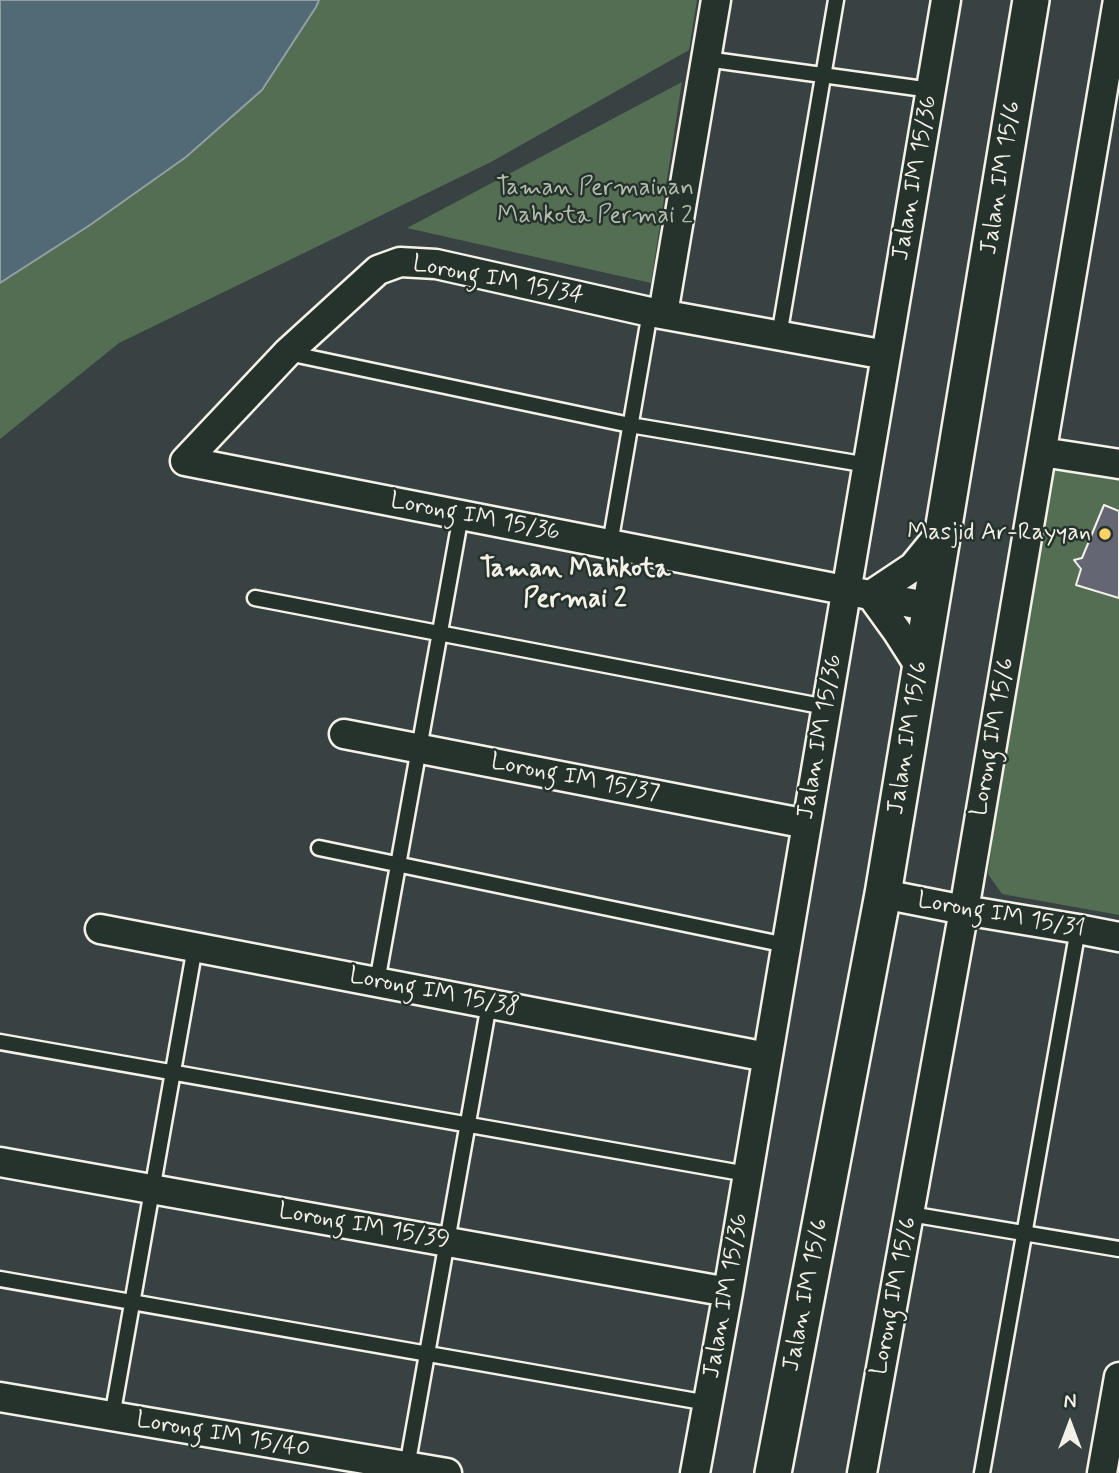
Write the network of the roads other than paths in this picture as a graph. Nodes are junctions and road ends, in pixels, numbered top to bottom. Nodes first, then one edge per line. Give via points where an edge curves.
1 (716, 0) edge
2 (836, 0) edge
3 (946, 0) edge
4 (1031, 0) edge
5 (1118, 0) edge
6 (706, 59) junction
7 (1113, 69) edge
8 (824, 75) junction
9 (931, 90) junction
10 (656, 313) junction
11 (779, 336) junction
12 (287, 353) junction
13 (886, 355) junction
14 (630, 425) junction
15 (1042, 452) junction
16 (185, 461) joint
17 (1119, 464) edge
18 (868, 465) junction
19 (461, 515) junction
20 (944, 529) junction
21 (610, 544) junction
22 (859, 593) junction
23 (256, 598) dead end
24 (931, 607) junction
25 (440, 634) junction
26 (920, 667) junction
27 (827, 707) junction
28 (344, 734) dead end
29 (419, 749) junction
30 (807, 824) junction
31 (319, 848) dead end
32 (398, 865) junction
33 (883, 894) junction
34 (964, 910) junction
35 (100, 929) dead end
36 (1078, 929) junction
37 (1119, 937) edge
38 (786, 945) junction
39 (195, 947) junction
40 (377, 982) junction
41 (489, 1004) junction
42 (0, 1042) edge
43 (767, 1057) junction
44 (173, 1072) junction
45 (467, 1124) junction
46 (0, 1162) edge
47 (747, 1174) junction
48 (153, 1189) junction
49 (910, 1214) junction
50 (1025, 1234) junction
51 (446, 1242) junction
52 (1119, 1249) edge
53 (0, 1279) edge
54 (727, 1292) junction
55 (132, 1303) junction
56 (427, 1354) junction
57 (1119, 1377) edge
58 (0, 1397) edge
59 (708, 1403) junction
60 (112, 1417) junction
61 (407, 1467) junction
62 (447, 1473) edge
63 (695, 1473) edge
64 (773, 1473) edge
65 (862, 1473) edge
66 (982, 1473) edge
67 (1102, 1473) edge

1 - 6 street
2 - 8 lane
3 - 9 street, Jalan IM 15/36
4 - 20 street, Jalan IM 15/6
5 - 7 street, Lorong IM 15/6
6 - 8 lane
6 - 10 street
7 - 15 street, Lorong IM 15/6
8 - 9 lane
8 - 11 lane
9 - 13 street, Jalan IM 15/36
10 - 11 street, Lorong IM 15/34
10 - 12 street, Lorong IM 15/34 via 436,264 400,262 378,270
10 - 14 lane
11 - 13 street, Lorong IM 15/34
12 - 14 lane
12 - 16 street, Lorong IM 15/34
13 - 18 street, Jalan IM 15/36
14 - 18 lane
14 - 21 lane
15 - 17 street
15 - 34 street, Lorong IM 15/6
16 - 19 street, Lorong IM 15/36
18 - 22 street, Jalan IM 15/36
19 - 21 street, Lorong IM 15/36
19 - 25 lane
20 - 22 street via 913,567
20 - 24 street, Jalan IM 15/6
21 - 22 street, Lorong IM 15/36
22 - 24 street, Lorong IM 15/36
22 - 26 street via 897,631
22 - 27 street, Jalan IM 15/36
23 - 25 lane
24 - 26 street, Jalan IM 15/6
25 - 27 lane
25 - 29 lane
26 - 33 street, Jalan IM 15/6
27 - 30 street, Jalan IM 15/36
28 - 29 street, Lorong IM 15/37
29 - 30 street, Lorong IM 15/37
29 - 32 lane
30 - 38 street, Jalan IM 15/36
31 - 32 lane
32 - 38 lane
32 - 40 lane
33 - 34 street, Lorong IM 15/31
33 - 64 street, Jalan IM 15/6
34 - 36 street, Lorong IM 15/31
34 - 49 street, Lorong IM 15/6
35 - 39 street, Lorong IM 15/38
36 - 37 street, Lorong IM 15/31
36 - 50 lane
38 - 43 street, Jalan IM 15/36
39 - 40 street, Lorong IM 15/38
39 - 44 lane
40 - 41 street, Lorong IM 15/38
41 - 43 street, Lorong IM 15/38
41 - 45 lane
42 - 44 lane
43 - 47 street, Jalan IM 15/36
44 - 45 lane
44 - 48 lane
45 - 47 lane
45 - 51 lane
46 - 48 street, Lorong IM 15/39
47 - 54 street, Jalan IM 15/36
48 - 51 street, Lorong IM 15/39
48 - 55 lane
49 - 50 lane
49 - 65 street, Lorong IM 15/6
50 - 52 lane
50 - 66 lane
51 - 54 street, Lorong IM 15/39
51 - 56 lane
53 - 55 lane
54 - 59 street, Jalan IM 15/36
55 - 56 lane
55 - 60 lane
56 - 59 lane
56 - 61 lane
57 - 67 street
58 - 60 street, Lorong IM 15/40
59 - 63 street, Jalan IM 15/36
60 - 61 street, Lorong IM 15/40
61 - 62 street, Lorong IM 15/40

